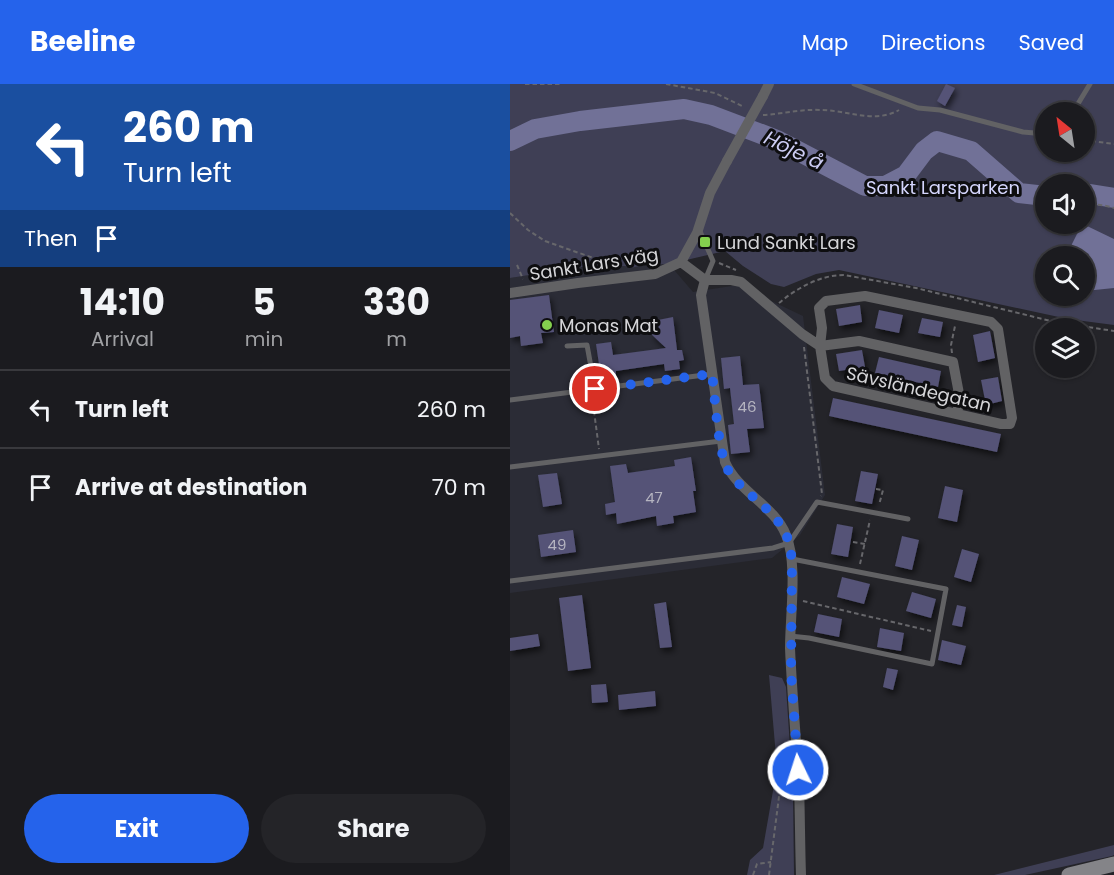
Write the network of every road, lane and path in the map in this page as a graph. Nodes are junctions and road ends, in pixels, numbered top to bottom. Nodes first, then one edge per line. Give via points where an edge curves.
1 (525, 84) edge
2 (562, 84) edge
3 (666, 84) edge
4 (769, 84) edge
5 (855, 84) edge
6 (1090, 84) edge
7 (1080, 102) edge
8 (906, 104) junction
9 (745, 107) dead end
10 (762, 116) dead end
11 (1035, 133) edge
12 (1095, 141) edge
13 (1114, 144) edge
14 (1095, 205) edge
15 (1114, 208) edge
16 (510, 213) edge
17 (698, 226) junction
18 (681, 262) junction
19 (518, 265) dead end
20 (621, 268) dead end
21 (523, 279) dead end
22 (705, 280) junction
23 (510, 293) edge
24 (779, 304) dead end
25 (957, 315) junction
26 (1114, 331) edge
27 (806, 337) junction
28 (567, 346) dead end
29 (820, 346) junction
30 (953, 362) junction
31 (712, 374) junction
32 (593, 389) junction
33 (510, 400) edge
34 (957, 413) junction
35 (721, 441) junction
36 (600, 455) junction
37 (510, 467) edge
38 (876, 489) dead end
39 (817, 502) junction
40 (874, 513) junction
41 (908, 519) dead end
42 (853, 542) dead end
43 (789, 543) junction
44 (865, 544) junction
45 (792, 559) junction
46 (858, 572) junction
47 (510, 581) edge
48 (791, 598) junction
49 (938, 632) junction
50 (790, 636) junction
51 (787, 771) dead end
52 (771, 862) junction
53 (1114, 864) edge
54 (753, 875) edge
55 (769, 875) edge
56 (801, 875) edge
57 (1069, 875) edge

1 - 2 path
3 - 9 path via 715,93
4 - 17 street, Sankt Lars väg, bridge via 726,161
5 - 8 lane
6 - 7 lane
8 - 10 path via 885,116 822,110
8 - 11 lane
12 - 13 path
14 - 15 path
16 - 20 path via 545,241
17 - 18 street, Sankt Lars väg
17 - 22 lane via 713,261
18 - 22 street, Sankt Lars väg
18 - 23 street, Sankt Lars väg via 655,274
19 - 21 path
22 - 27 street via 741,282
22 - 31 street via 701,295
24 - 26 path via 820,279 844,275 1055,322
25 - 29 street, Sävsländegatan via 865,296 826,301 819,308
25 - 30 path via 951,345
25 - 34 street, Sävsländegatan via 991,322 998,329 1012,418 1010,424 1001,424
27 - 29 street
27 - 39 path via 822,494
28 - 32 lane via 587,345
29 - 30 street via 859,341
29 - 34 street, Sävsländegatan via 825,378 833,386
30 - 34 street via 960,399
31 - 32 lane
31 - 35 street
32 - 33 lane
32 - 36 path
35 - 36 lane
35 - 43 street via 728,470 781,525
36 - 37 lane
38 - 40 path via 882,490
39 - 40 lane
39 - 43 lane
40 - 41 lane
40 - 44 path
42 - 44 path
43 - 45 street
43 - 47 lane
44 - 46 path
45 - 46 lane
45 - 48 street
46 - 49 lane via 946,589
48 - 49 path
48 - 50 street
49 - 50 lane via 932,664
50 - 56 street
51 - 52 path via 781,781
52 - 54 path via 757,864
52 - 55 path
53 - 57 main road

